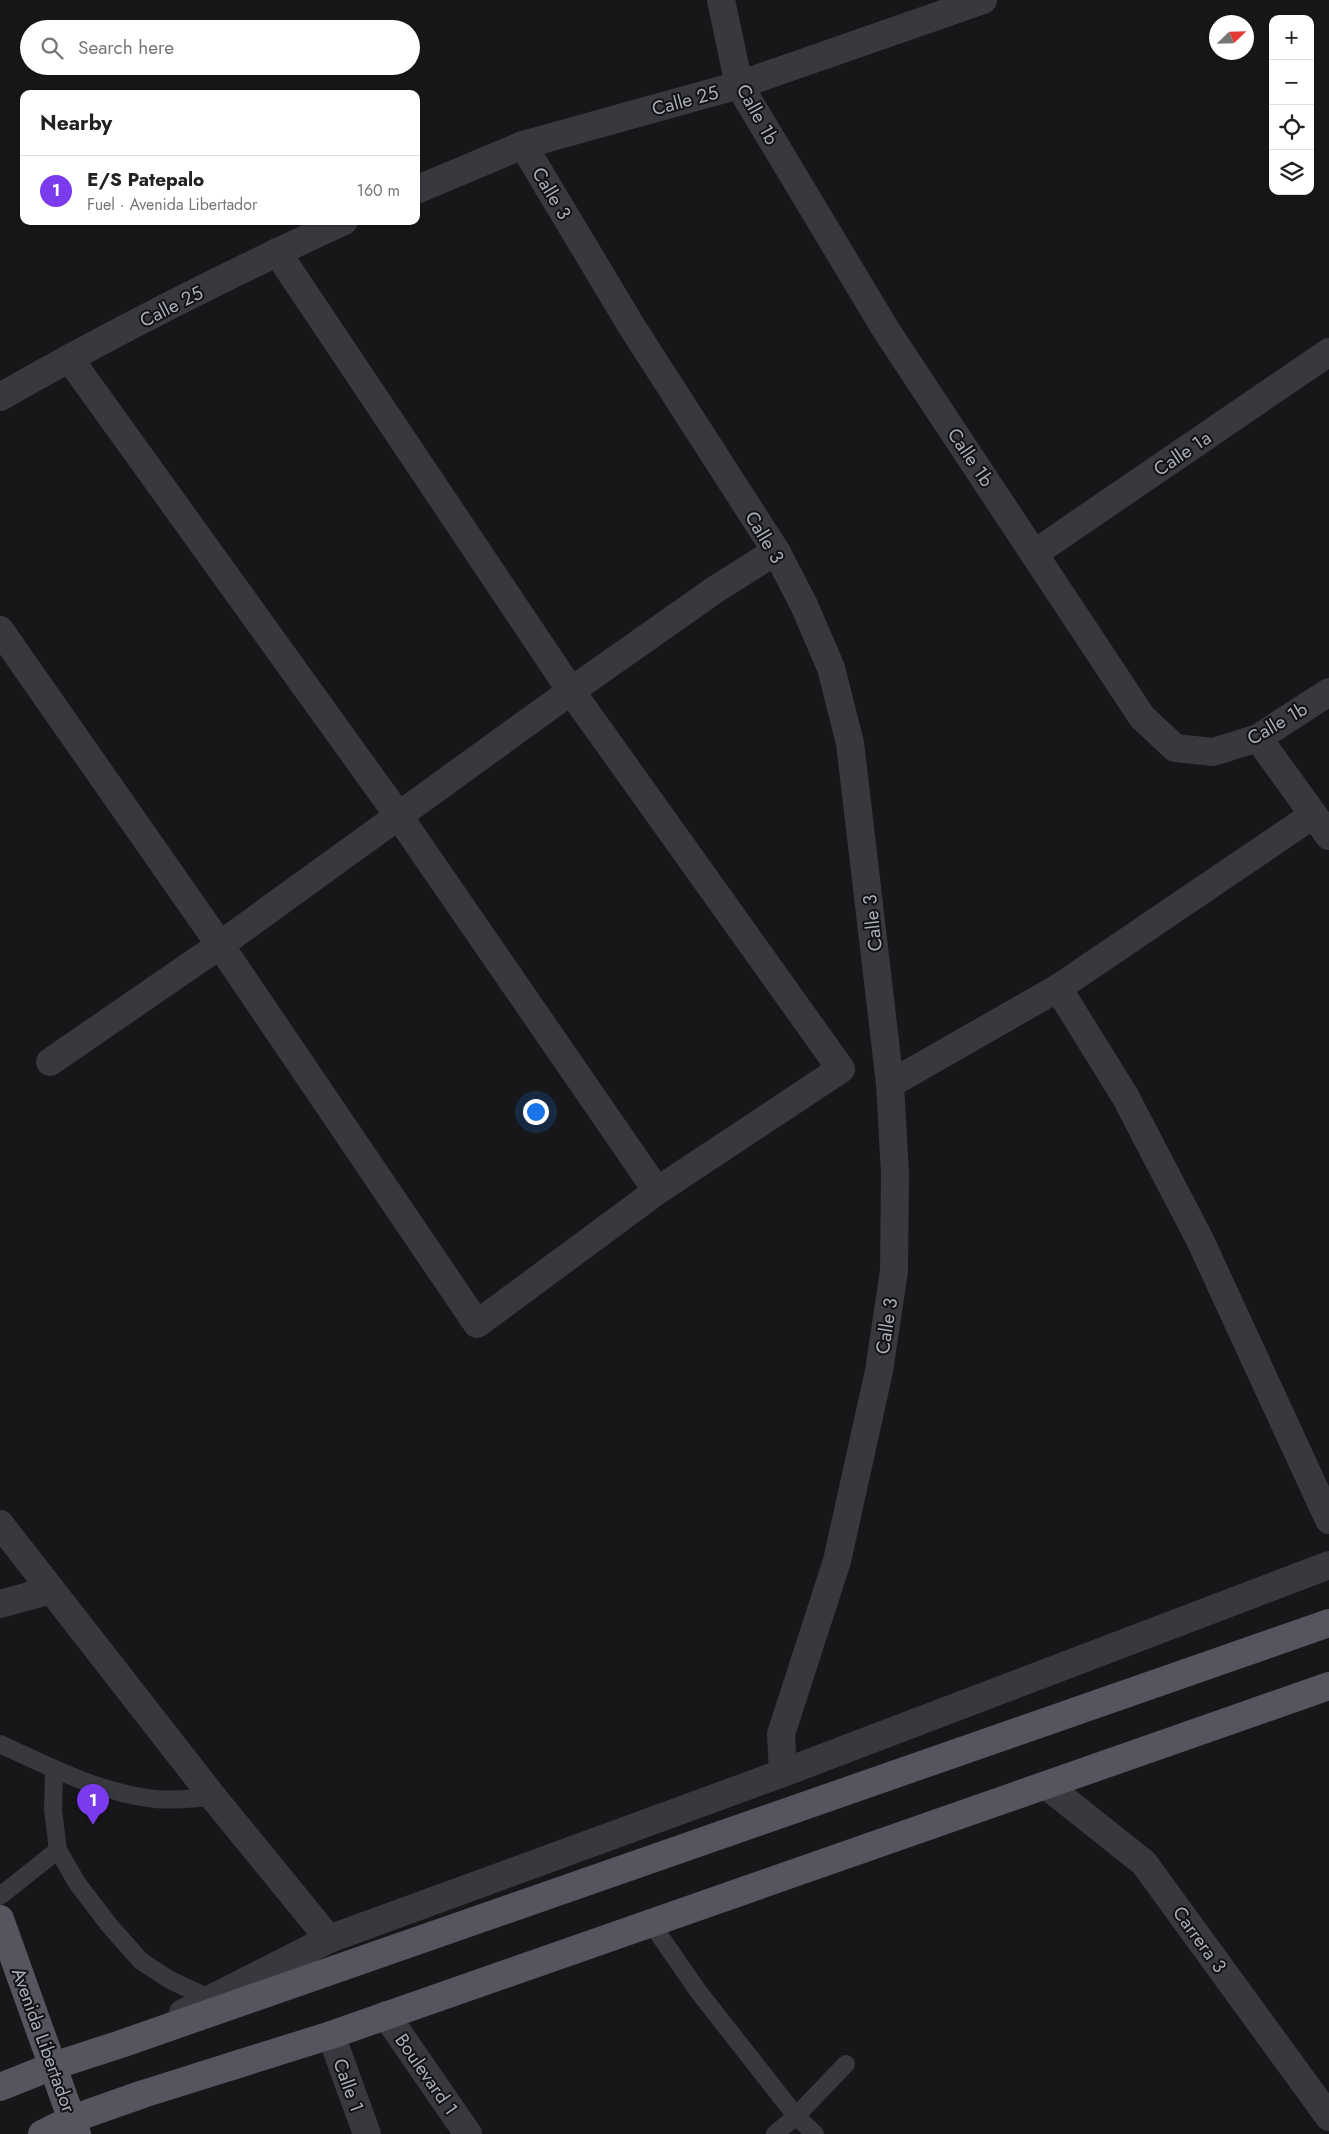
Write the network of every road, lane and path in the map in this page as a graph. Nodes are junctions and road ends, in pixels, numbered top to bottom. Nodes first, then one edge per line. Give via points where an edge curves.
1 (721, 0) edge
2 (983, 0) edge
3 (739, 85) junction
4 (523, 145) junction
5 (420, 188) edge
6 (335, 225) edge
7 (277, 252) junction
8 (1329, 352) edge
9 (69, 358) junction
10 (0, 397) edge
11 (776, 551) junction
12 (1035, 553) junction
13 (0, 630) edge
14 (572, 690) junction
15 (1329, 692) edge
16 (1258, 738) junction
17 (398, 815) junction
18 (1313, 815) junction
19 (1329, 836) edge
20 (220, 946) junction
21 (1058, 988) junction
22 (50, 1062) dead end
23 (890, 1084) junction
24 (657, 1191) junction
25 (1329, 1520) edge
26 (0, 1524) edge
27 (1329, 1565) edge
28 (51, 1590) junction
29 (0, 1604) edge
30 (1329, 1623) edge
31 (1329, 1686) edge
32 (0, 1744) edge
33 (54, 1770) junction
34 (783, 1773) junction
35 (1046, 1785) junction
36 (213, 1797) junction
37 (58, 1850) junction
38 (0, 1896) edge
39 (0, 1919) edge
40 (651, 1923) junction
41 (329, 1940) junction
42 (211, 1999) junction
43 (386, 2015) junction
44 (331, 2035) junction
45 (118, 2045) junction
46 (846, 2064) dead end
47 (54, 2066) junction
48 (0, 2087) edge
49 (796, 2116) junction
50 (1329, 2117) edge
51 (75, 2126) edge
52 (42, 2134) edge
53 (367, 2134) edge
54 (468, 2134) edge
55 (775, 2134) edge
56 (815, 2134) edge

1 - 3 street, Calle 1b
2 - 3 street, Calle 25
3 - 4 street, Calle 25
3 - 12 street, Calle 1b via 886,330
4 - 5 street, Calle 25
4 - 11 street, Calle 3 via 632,327
6 - 7 street, Calle 25
7 - 9 street, Calle 25
7 - 14 street
8 - 12 street, Calle 1a
9 - 10 street, Calle 25
9 - 17 street
11 - 14 street
11 - 23 street, Calle 3 via 831,668 850,743
12 - 16 street, Calle 1b via 1142,717 1175,748 1213,752
13 - 20 street
14 - 17 street
14 - 24 street via 841,1068
15 - 16 street, Calle 1b
16 - 18 street
17 - 20 street
17 - 24 street
18 - 19 street
18 - 21 street
20 - 22 street
20 - 24 street via 477,1324
21 - 23 street
21 - 25 street via 1125,1096 1200,1240
23 - 34 street, Calle 3 via 895,1172 893,1280 879,1371 837,1561 781,1734
26 - 28 street
27 - 34 street
28 - 29 street
28 - 36 street
30 - 45 main road
31 - 35 main road
32 - 33 lane
33 - 36 lane via 124,1794 157,1799
33 - 37 lane via 53,1810
34 - 41 street
35 - 40 main road
35 - 50 street, Carrera 3 via 1144,1863
36 - 41 street
37 - 38 lane
37 - 42 lane via 77,1883 141,1961 170,1980
39 - 47 main road, Avenida Libertador
40 - 43 main road
40 - 49 lane via 698,1991
41 - 42 street
42 - 45 street
43 - 44 main road
43 - 54 street, Boulevard 1
44 - 51 main road via 143,2094
44 - 53 street, Calle 1
45 - 47 main road
46 - 49 lane
47 - 48 main road
47 - 51 main road, Avenida Libertador
49 - 55 lane
49 - 56 lane
51 - 52 main road

